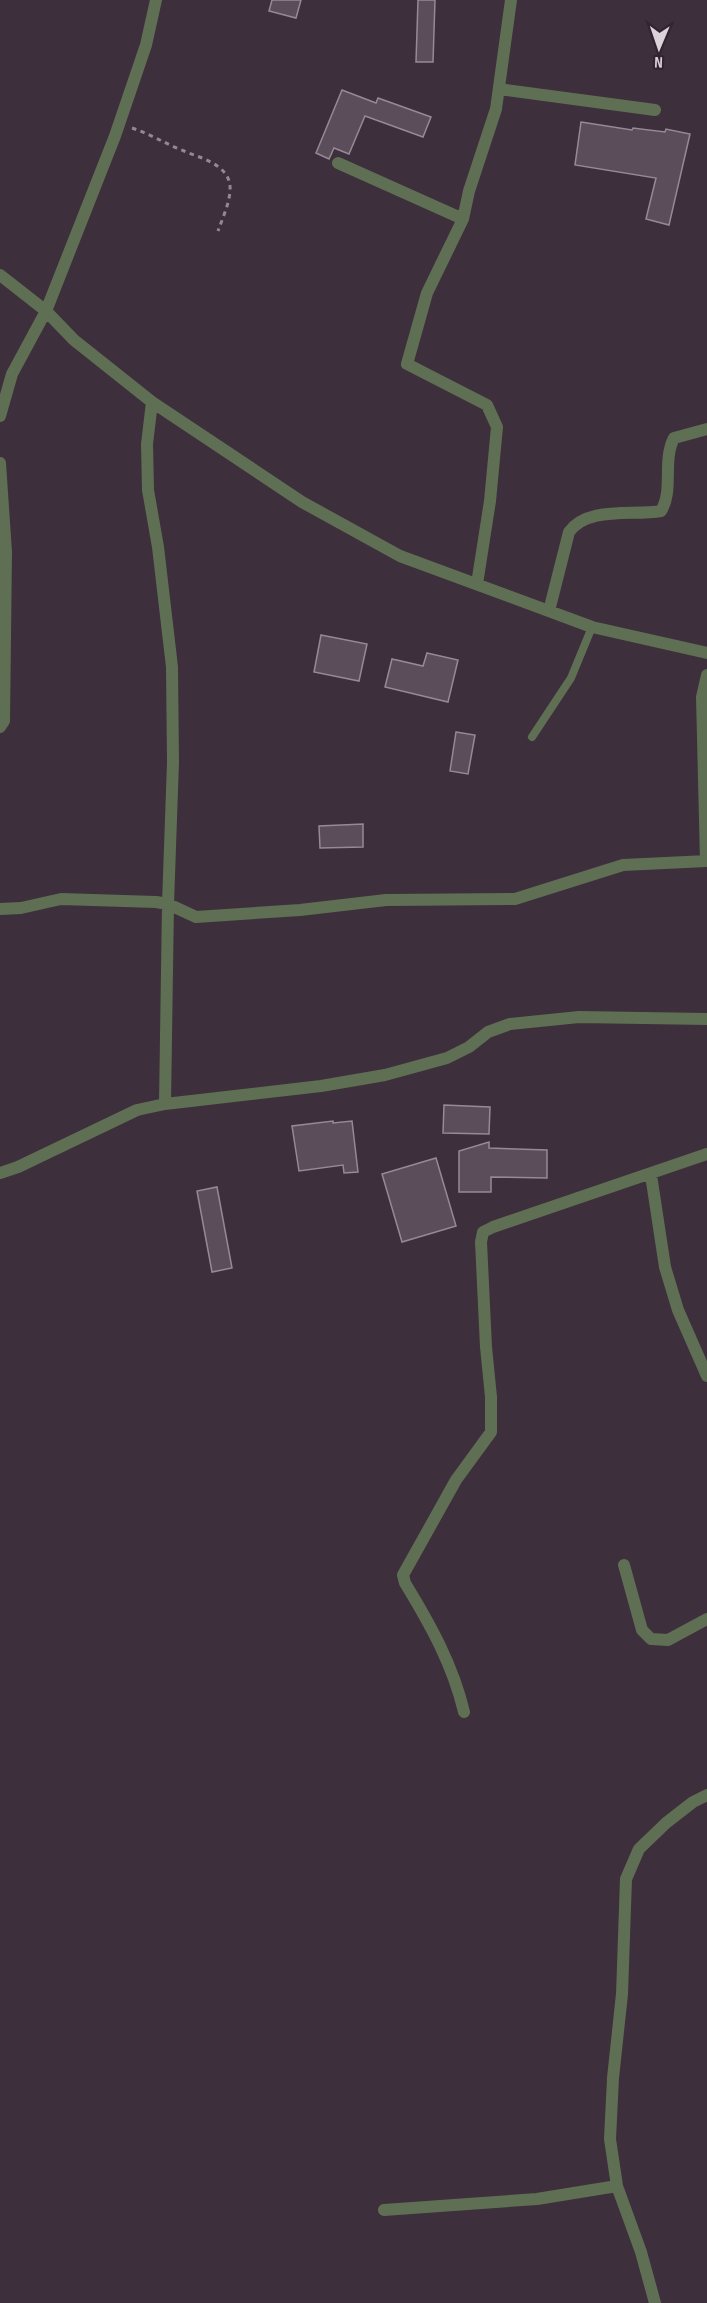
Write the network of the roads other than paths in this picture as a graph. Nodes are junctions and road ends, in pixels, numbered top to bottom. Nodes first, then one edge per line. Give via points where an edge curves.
1 (156, 0) edge
2 (511, 0) edge
3 (499, 89) junction
4 (655, 110) dead end
5 (338, 164) dead end
6 (463, 219) junction
7 (0, 275) edge
8 (46, 311) junction
9 (152, 402) junction
10 (0, 410) edge
11 (0, 416) edge
12 (707, 429) edge
13 (0, 463) edge
14 (3, 552) edge
15 (477, 584) junction
16 (549, 611) junction
17 (592, 627) junction
18 (707, 653) edge
19 (707, 675) edge
20 (0, 727) edge
21 (532, 737) dead end
22 (707, 861) edge
23 (168, 904) junction
24 (0, 909) edge
25 (707, 1019) edge
26 (165, 1104) junction
27 (707, 1154) edge
28 (0, 1173) edge
29 (651, 1175) junction
30 (707, 1376) edge
31 (624, 1565) dead end
32 (707, 1619) edge
33 (464, 1712) dead end
34 (707, 1795) edge
35 (617, 2186) junction
36 (384, 2210) dead end
37 (655, 2303) edge

1 - 8 street via 146,45 120,123
2 - 3 street
3 - 4 street
3 - 6 street
5 - 6 street
6 - 15 street via 427,293 407,364 487,405 497,427
7 - 8 street
8 - 9 street via 74,340
8 - 10 street via 12,374
9 - 15 street via 302,502 400,556
9 - 23 street via 147,444 148,490 172,667
10 - 11 street
12 - 16 street via 674,438 668,448 666,503 661,511 594,515 576,522 569,532
13 - 14 street
14 - 20 street via 4,721
15 - 16 street
16 - 17 street
17 - 18 street
17 - 21 lane via 571,678
19 - 22 street via 702,697
22 - 23 street via 623,865 515,899 386,900 196,917
23 - 24 street via 62,899
23 - 26 street
25 - 26 street via 579,1017 510,1024 488,1032 447,1058 394,1072 321,1086
26 - 28 street via 136,1110
27 - 29 street
29 - 30 street via 665,1267 678,1310
29 - 33 street via 483,1232 491,1432 456,1480 403,1575 434,1630 458,1686
31 - 32 street via 642,1630 651,1639 668,1640
34 - 35 street via 666,1823 639,1849 626,1879 622,1994 611,2119
35 - 36 street via 537,2199
35 - 37 street

